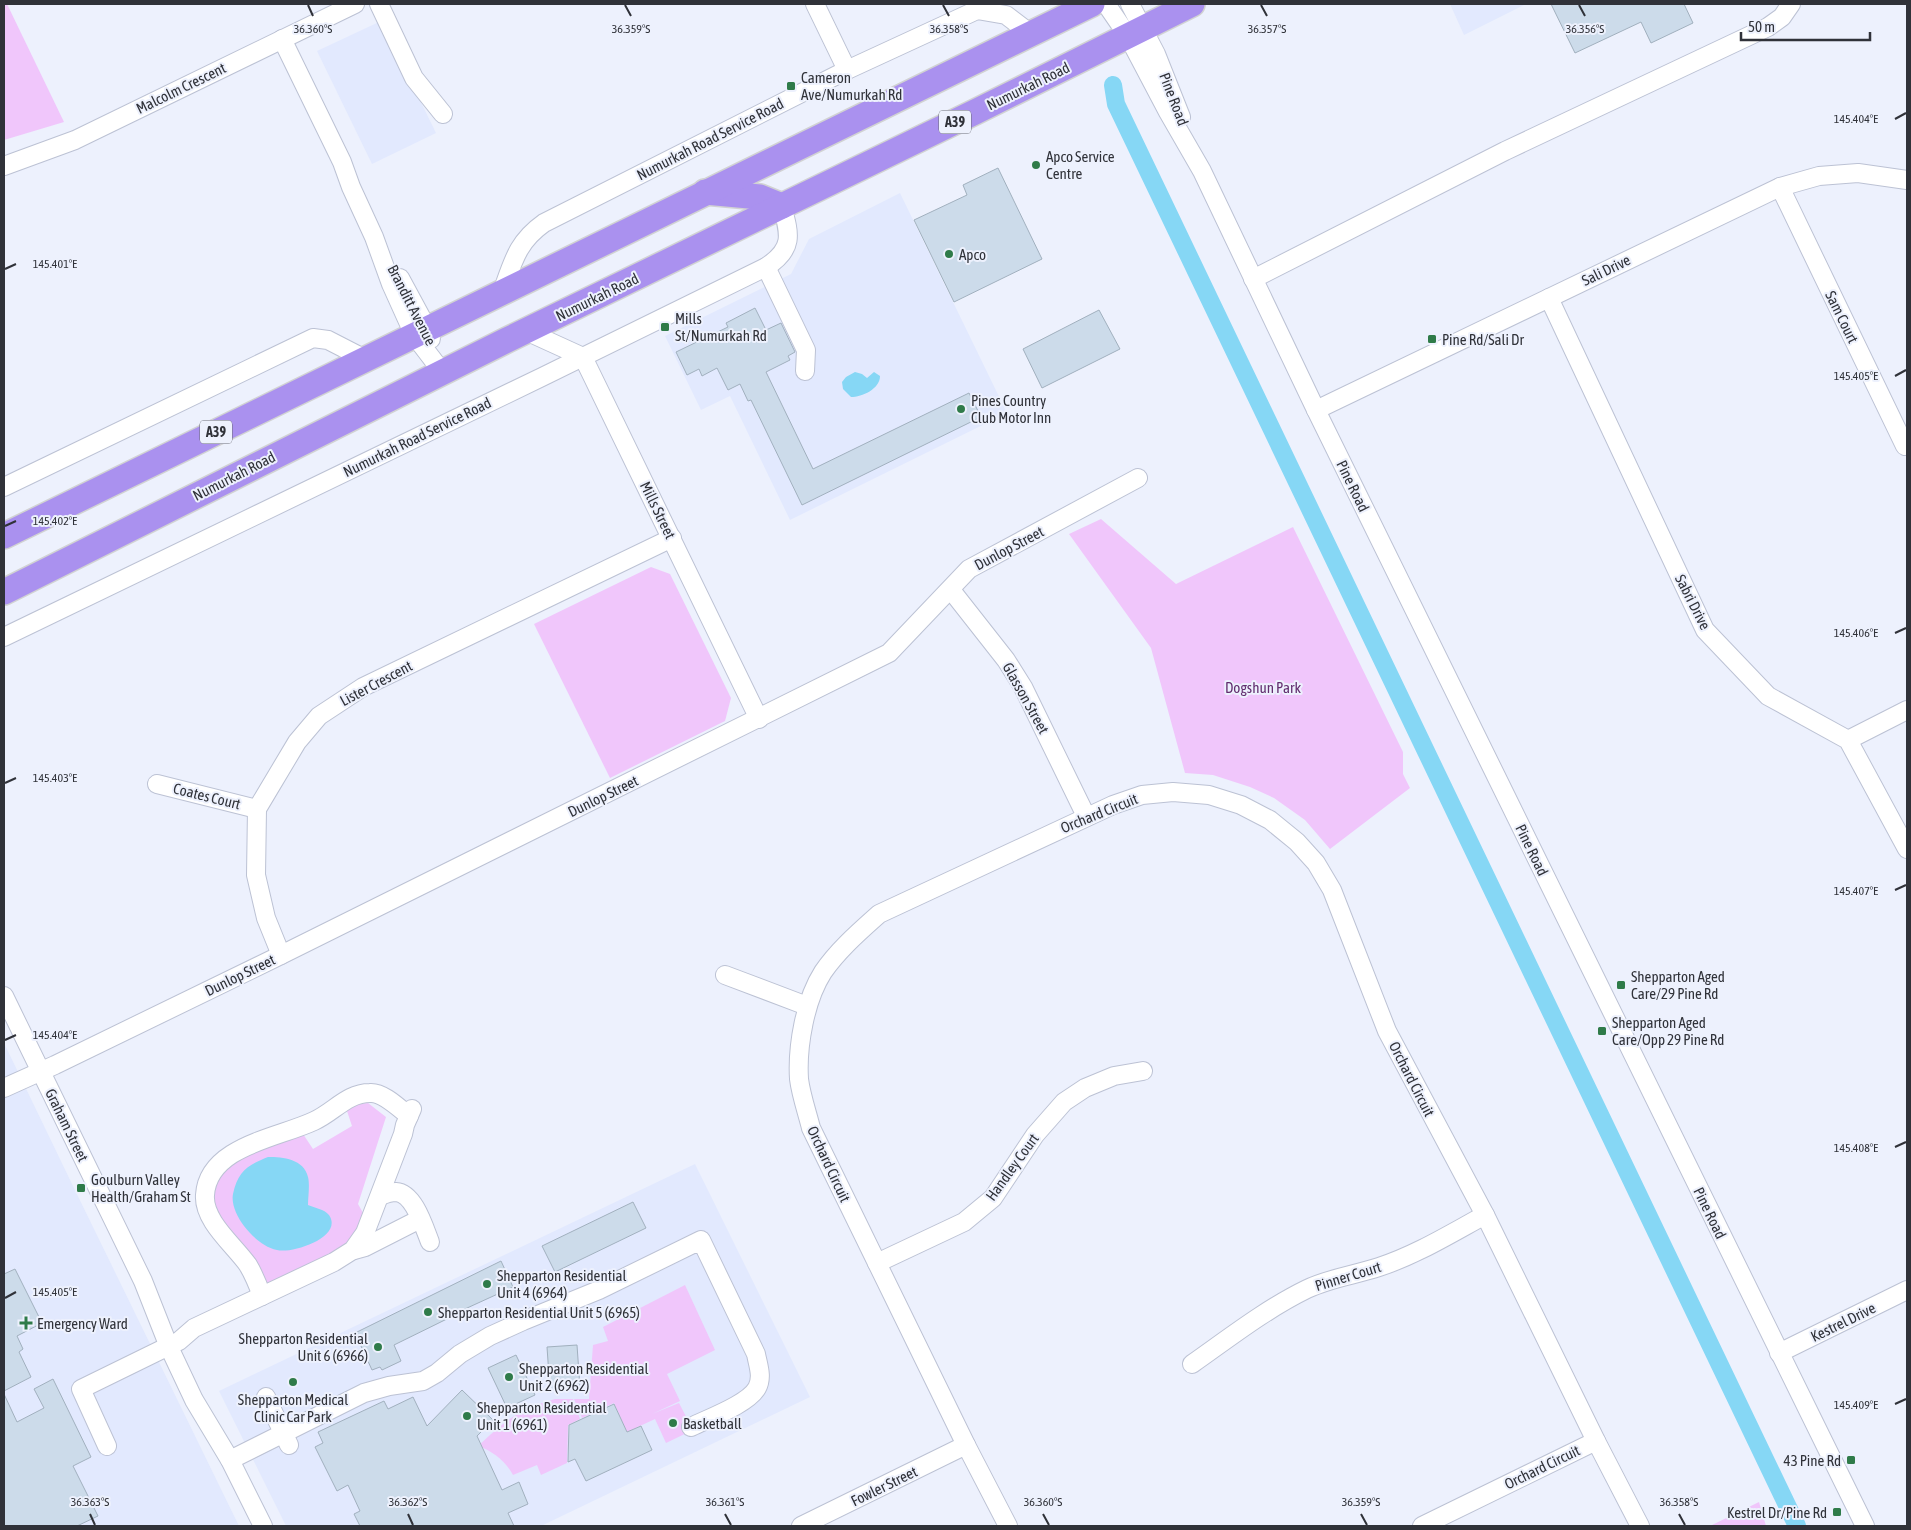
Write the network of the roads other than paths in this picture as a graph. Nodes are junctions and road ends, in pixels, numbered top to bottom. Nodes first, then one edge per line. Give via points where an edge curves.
1 (356, 4) edge
2 (379, 4) edge
3 (814, 4) edge
4 (1092, 4) edge
5 (1106, 4) edge
6 (1130, 4) edge
7 (1192, 4) edge
8 (1791, 4) edge
9 (1135, 32) junction
10 (1031, 34) junction
11 (282, 39) junction
12 (847, 70) junction
13 (443, 114) dead end
14 (4, 166) edge
15 (1907, 180) edge
16 (1780, 187) junction
17 (705, 192) junction
18 (782, 206) junction
19 (766, 267) junction
20 (1253, 279) junction
21 (502, 292) junction
22 (1549, 298) junction
23 (526, 331) junction
24 (421, 332) junction
25 (583, 357) junction
26 (365, 359) junction
27 (805, 371) dead end
28 (443, 372) junction
29 (1316, 410) junction
30 (1905, 446) dead end
31 (1138, 478) dead end
32 (4, 487) edge
33 (4, 536) edge
34 (672, 538) junction
35 (950, 590) junction
36 (4, 592) edge
37 (4, 637) edge
38 (1907, 710) edge
39 (759, 718) junction
40 (1848, 740) junction
41 (157, 784) dead end
42 (257, 809) junction
43 (1086, 816) junction
44 (1907, 849) edge
45 (281, 955) junction
46 (725, 975) dead end
47 (4, 996) edge
48 (807, 1006) junction
49 (1143, 1070) dead end
50 (40, 1071) junction
51 (4, 1088) edge
52 (380, 1196) junction
53 (1485, 1215) junction
54 (420, 1219) junction
55 (430, 1242) dead end
56 (353, 1250) junction
57 (877, 1264) junction
58 (1907, 1290) edge
59 (262, 1296) junction
60 (174, 1344) junction
61 (1779, 1353) junction
62 (1192, 1364) dead end
63 (266, 1397) dead end
64 (691, 1427) dead end
65 (286, 1439) junction
66 (1596, 1440) junction
67 (966, 1445) junction
68 (107, 1446) dead end
69 (230, 1460) junction
70 (263, 1526) edge
71 (801, 1526) edge
72 (1008, 1526) edge
73 (1422, 1526) edge
74 (1640, 1526) edge
75 (1865, 1526) edge

1 - 11 street, Malcolm Crescent
2 - 13 street via 414,78
3 - 12 street
4 - 10 highway, A39
5 - 9 street
6 - 9 street
7 - 9 highway, Numurkah Road / A39
8 - 20 street via 1782,17 1768,27 1505,151
9 - 18 highway, Numurkah Road / A39
9 - 20 street, Pine Road via 1168,112 1202,171
10 - 12 street, Numurkah Road Service Road via 1006,15 977,10
10 - 17 highway, A39
11 - 14 street, Malcolm Crescent via 75,140
11 - 24 street, Branditt Avenue via 342,162 391,284
12 - 21 street, Numurkah Road Service Road via 544,223 521,245
15 - 16 street, Sali Drive via 1858,174 1819,176
16 - 22 street, Sali Drive
16 - 30 street, Sam Court
17 - 18 highway via 760,197
17 - 21 highway, A39
18 - 19 street, Numurkah Road Service Road via 789,230 788,244 782,255
18 - 23 highway, Numurkah Road / A39
19 - 25 street, Numurkah Road Service Road
19 - 27 street via 806,350
20 - 29 street, Pine Road
21 - 24 highway, A39
22 - 29 street, Sali Drive
22 - 40 street, Sabri Drive via 1705,630 1768,696
23 - 25 street
23 - 28 highway, Numurkah Road / A39
24 - 26 highway, A39
24 - 28 street, Branditt Avenue
25 - 34 street, Mills Street
25 - 37 street, Numurkah Road Service Road
26 - 32 street via 328,340 313,338
26 - 33 highway, A39
28 - 36 highway, Numurkah Road / A39
29 - 61 street, Pine Road
31 - 35 street, Dunlop Street via 969,569
34 - 39 street, Mills Street
34 - 42 street, Lister Crescent via 363,687 319,716 297,742
35 - 39 street, Dunlop Street via 889,653
35 - 43 street, Glasson Street via 1006,660 1023,687
38 - 40 street
39 - 45 street, Dunlop Street
40 - 44 street
41 - 42 street, Coates Court
42 - 45 street, Lister Crescent via 256,875 266,918
43 - 48 street, Orchard Circuit via 879,914 854,936 823,972
43 - 53 street, Orchard Circuit via 1142,795 1173,792 1209,795 1242,805 1270,820 1297,842 1316,863 1332,890 1387,1031
45 - 50 street, Dunlop Street
46 - 48 street
47 - 50 street, Graham Street
48 - 57 street, Orchard Circuit via 800,1045 800,1080 811,1128
49 - 57 street, Handley Court via 1107,1079 1064,1102 1035,1135 993,1198 964,1222
50 - 51 street, Dunlop Street
50 - 60 street, Graham Street
52 - 54 street via 393,1192 406,1195
52 - 56 street via 371,1223
52 - 59 street via 410,1113 372,1092 357,1094 316,1121 254,1143 215,1167 206,1183 204,1201 223,1236 247,1264
53 - 62 street, Pinner Court via 1406,1256 1308,1289 1281,1303
53 - 66 street, Orchard Circuit
54 - 55 street
54 - 56 street
56 - 59 street
57 - 67 street, Orchard Circuit
58 - 61 street, Kestrel Drive
59 - 60 street via 194,1328
60 - 68 street via 81,1389
60 - 69 street, Graham Street via 204,1395
61 - 75 street, Pine Road
63 - 65 street
64 - 65 street via 746,1400 757,1387 760,1372 756,1354 701,1240 599,1290 490,1336 422,1382 389,1386 364,1394
65 - 69 street
66 - 73 street, Orchard Circuit
66 - 74 street
67 - 71 street, Fowler Street
67 - 72 street, Orchard Circuit
69 - 70 street, Graham Street

